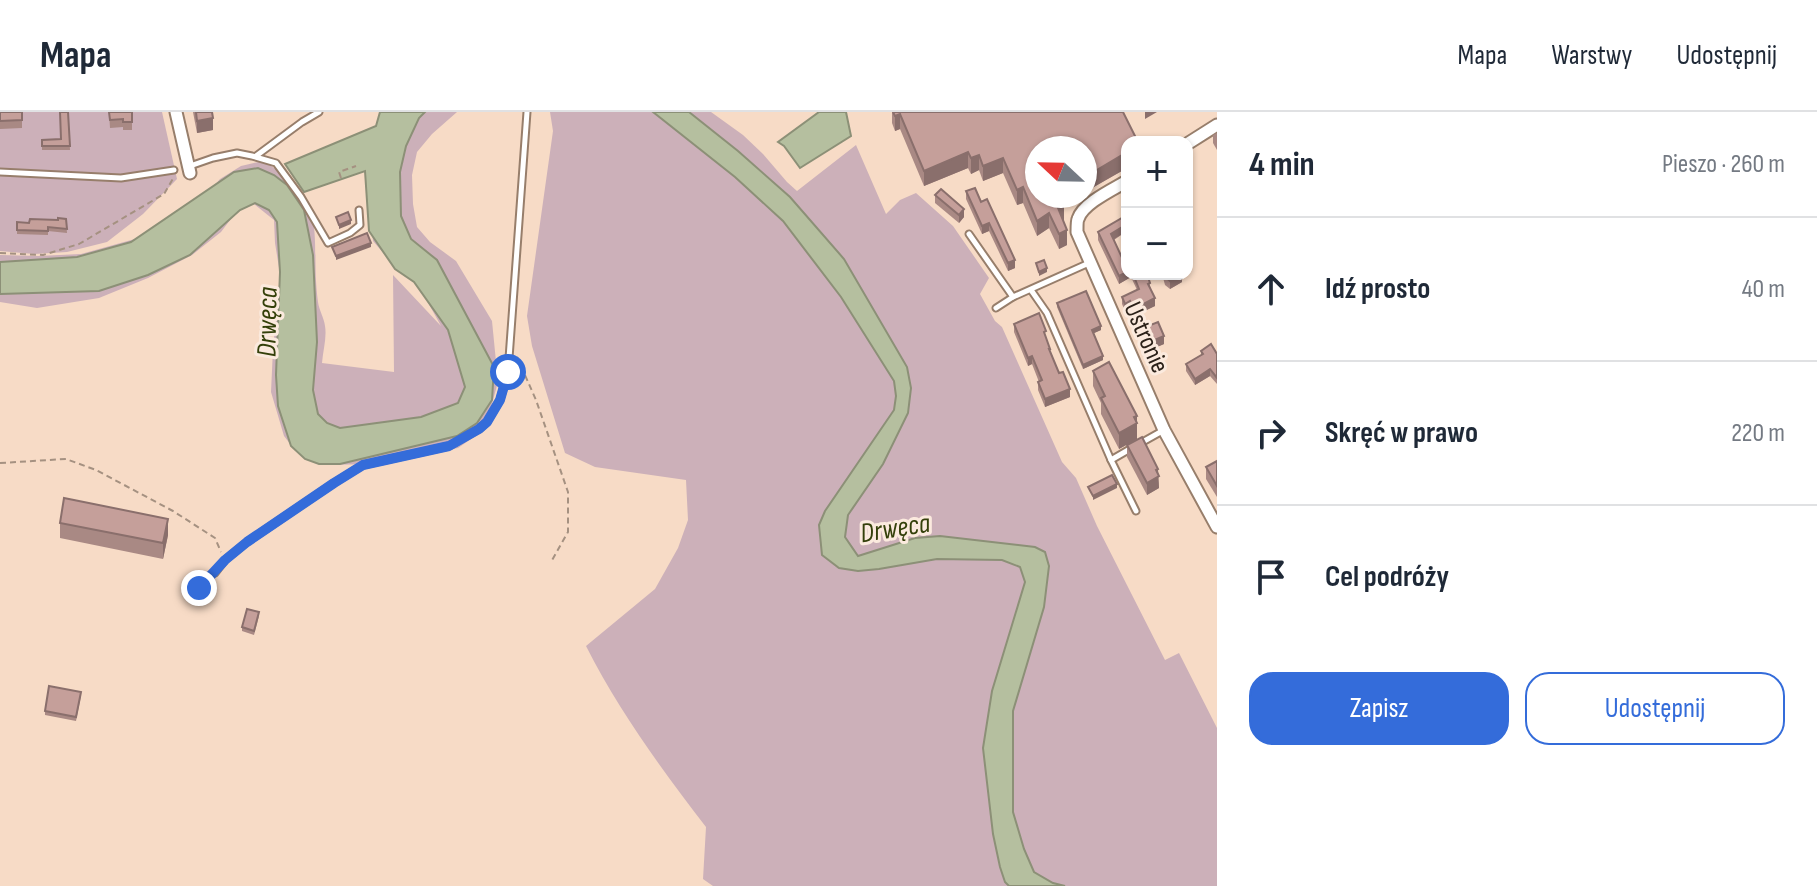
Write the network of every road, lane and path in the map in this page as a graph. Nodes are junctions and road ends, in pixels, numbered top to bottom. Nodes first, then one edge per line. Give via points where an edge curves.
1 (176, 112) edge
2 (319, 112) edge
3 (527, 112) edge
4 (1217, 125) edge
5 (1193, 140) edge
6 (256, 157) junction
7 (190, 170) joint
8 (0, 172) edge
9 (175, 172) joint
10 (354, 173) dead end
11 (341, 178) dead end
12 (1121, 185) edge
13 (359, 210) dead end
14 (969, 234) dead end
15 (0, 253) edge
16 (1090, 263) junction
17 (1031, 290) junction
18 (1013, 297) junction
19 (996, 308) dead end
20 (510, 345) junction
21 (1164, 430) junction
22 (1111, 460) junction
23 (0, 463) edge
24 (1136, 511) dead end
25 (1217, 527) edge
26 (222, 555) dead end
27 (551, 562) dead end
28 (215, 573) joint
29 (199, 588) dead end

1 - 7 street
2 - 6 lane
3 - 20 lane
4 - 5 street
6 - 7 lane via 237,153
6 - 13 lane via 276,163 328,243 360,225
8 - 9 lane via 121,178
9 - 15 path via 164,194 79,244 43,255
10 - 11 path via 354,167 337,173
12 - 16 street, Ustronie via 1077,220
14 - 18 lane
16 - 17 lane
16 - 21 street, Ustronie
17 - 18 lane
17 - 22 lane via 1047,313
18 - 19 lane
20 - 27 path via 568,492 568,532
20 - 28 lane via 500,400 479,429 449,446 363,465 247,542
21 - 22 lane
21 - 25 street, Ustronie
22 - 24 lane
23 - 26 path via 66,459 96,470 215,538
28 - 29 path

